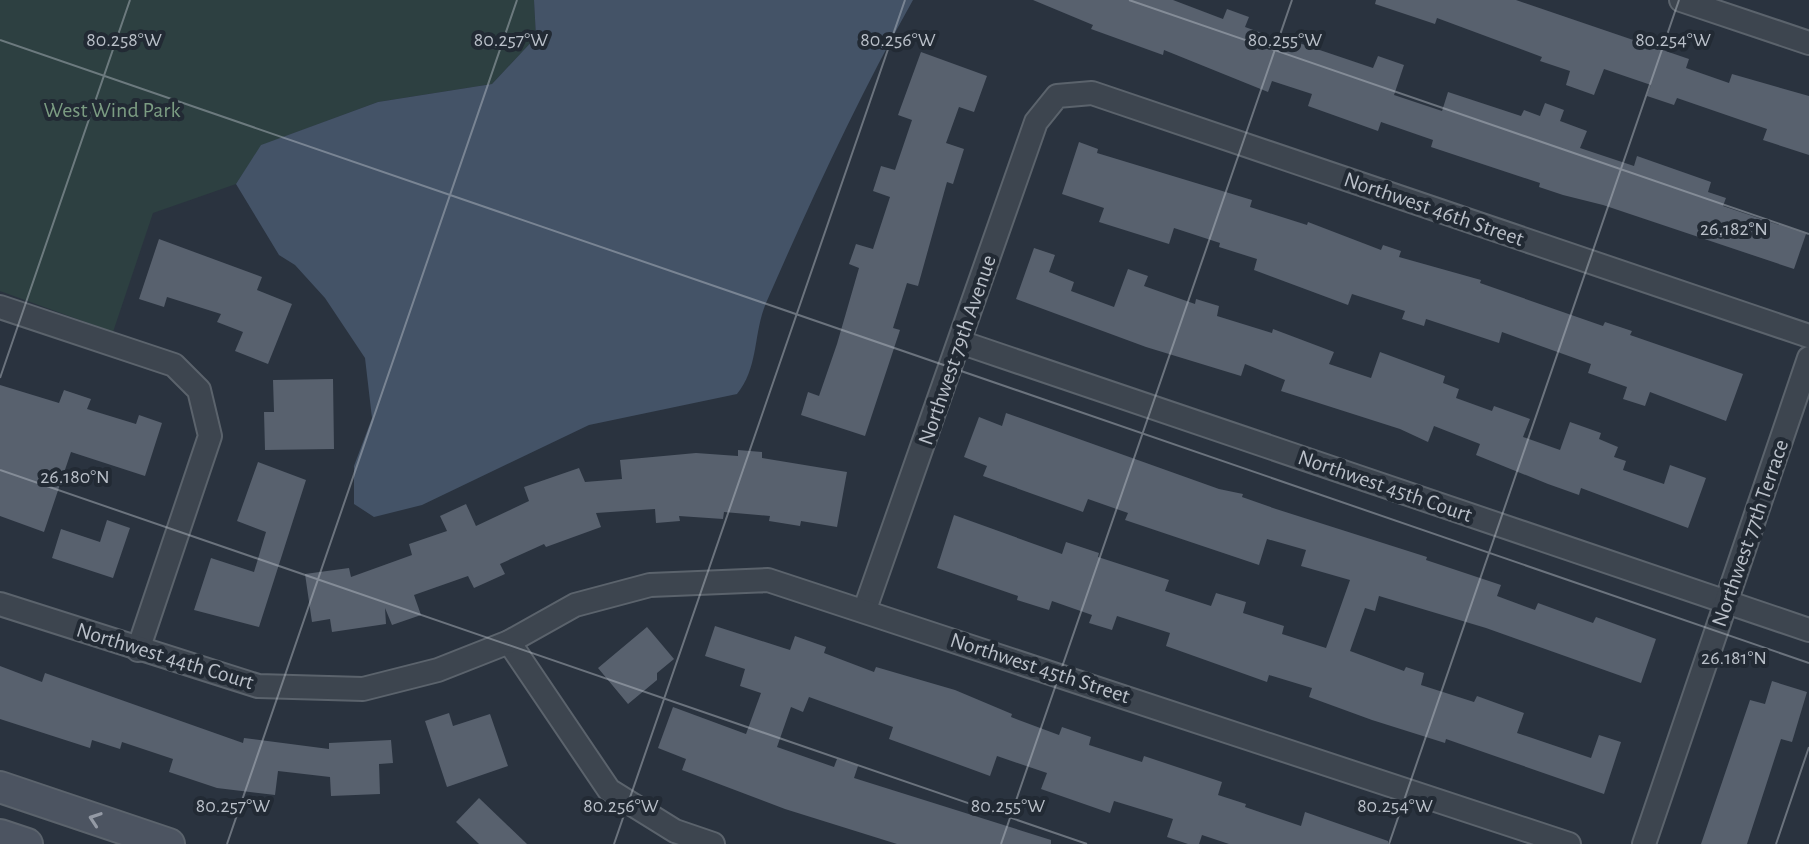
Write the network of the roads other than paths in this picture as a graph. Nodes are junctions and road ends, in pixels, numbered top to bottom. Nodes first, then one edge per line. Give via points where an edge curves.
1 (1681, 0) edge
2 (1809, 43) edge
3 (1057, 96) joint
4 (0, 307) edge
5 (1809, 336) edge
6 (960, 342) junction
7 (1809, 358) edge
8 (1726, 602) junction
9 (0, 604) edge
10 (865, 609) junction
11 (1809, 630) edge
12 (509, 642) junction
13 (138, 650) junction
14 (0, 787) edge
15 (0, 835) edge
16 (27, 844) edge
17 (169, 844) edge
18 (713, 844) edge
19 (1569, 844) edge
20 (1644, 844) edge

1 - 2 street
3 - 5 street, Northwest 46th Street via 1092,93
3 - 6 street, Northwest 79th Avenue via 1036,122
4 - 13 street via 174,365 199,390 210,436
6 - 8 street, Northwest 45th Court
6 - 10 street, Northwest 79th Avenue
7 - 8 street, Northwest 77th Terrace
8 - 11 street, Northwest 45th Court
8 - 20 street, Northwest 77th Terrace
9 - 13 street, Northwest 44th Court
10 - 12 street, Northwest 45th Street via 768,580 650,585 575,605
10 - 19 street, Northwest 45th Street
12 - 13 street, Northwest 44th Court via 438,670 363,689 258,686
12 - 18 street via 609,790 675,831
17 -> 14 street
15 - 16 street

